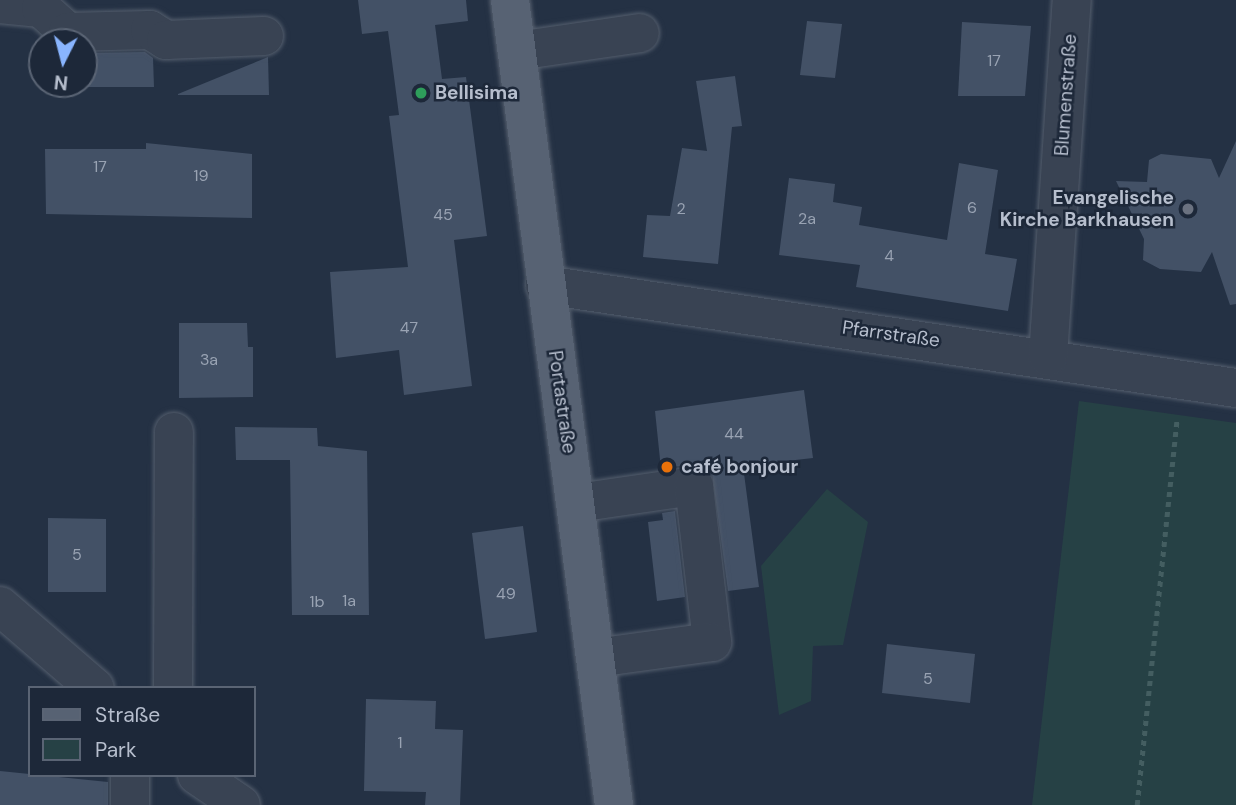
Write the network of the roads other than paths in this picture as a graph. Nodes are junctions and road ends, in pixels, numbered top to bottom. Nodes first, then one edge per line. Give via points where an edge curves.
1 (510, 0) edge
2 (1072, 0) edge
3 (0, 4) edge
4 (640, 33) dead end
5 (264, 36) dead end
6 (517, 51) junction
7 (545, 285) junction
8 (1048, 357) junction
9 (1236, 388) edge
10 (174, 432) dead end
11 (577, 503) junction
12 (0, 606) edge
13 (595, 658) junction
14 (93, 686) edge
15 (173, 686) edge
16 (130, 777) edge
17 (200, 777) edge
18 (130, 805) edge
19 (241, 805) edge
20 (614, 805) edge

1 - 6 main road, Portastraße
2 - 8 street, Blumenstraße
3 - 5 street via 41,8 68,32 150,30 166,40
4 - 6 street
6 - 7 main road, Portastraße
7 - 8 street, Pfarrstraße
7 - 11 main road, Portastraße
8 - 9 street, Pfarrstraße
10 - 15 street
11 - 13 main road, Portastraße
11 - 13 street via 695,486 712,642
12 - 14 street
13 - 20 main road, Portastraße
16 - 18 street
17 - 19 street

